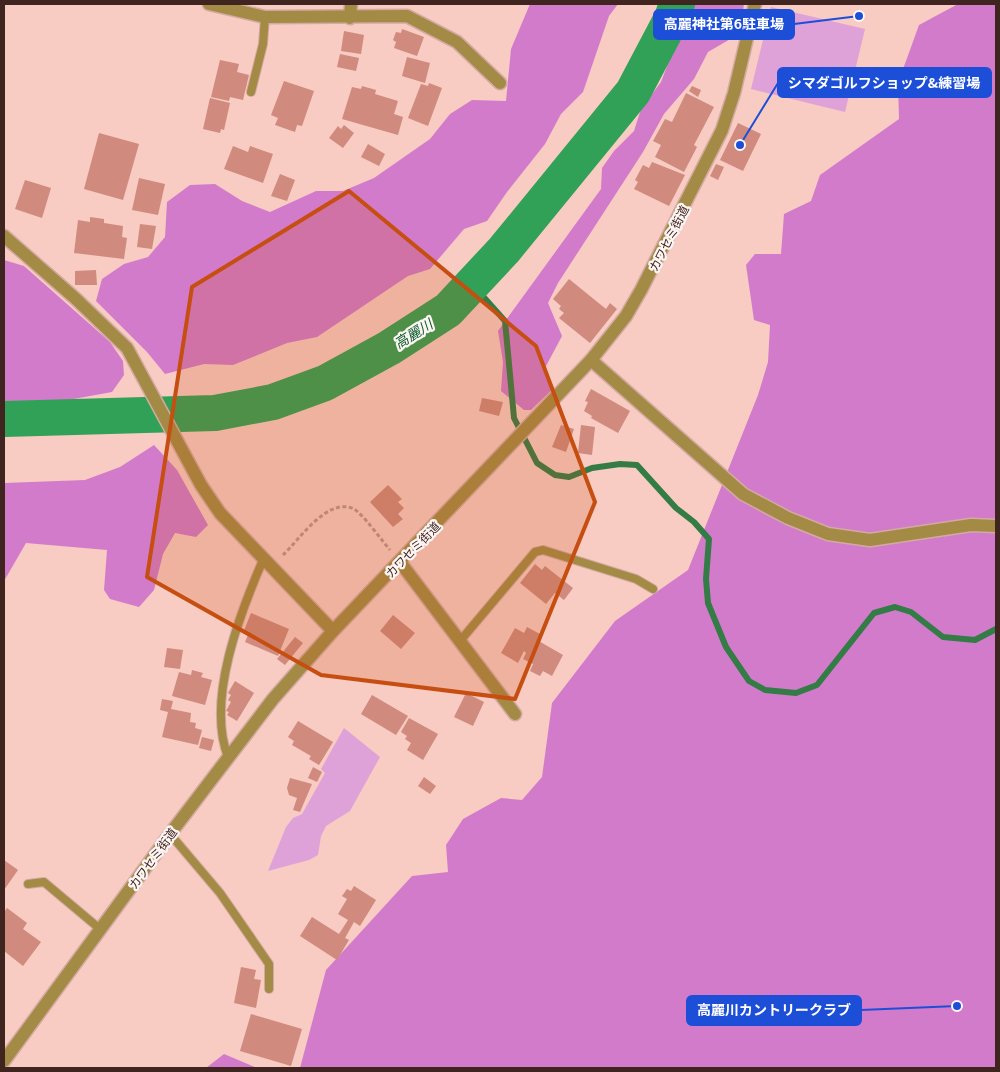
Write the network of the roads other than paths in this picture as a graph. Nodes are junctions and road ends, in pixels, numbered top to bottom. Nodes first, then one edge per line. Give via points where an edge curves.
1 (209, 4) edge
2 (351, 4) edge
3 (755, 4) edge
4 (265, 17) junction
5 (350, 18) junction
6 (500, 83) dead end
7 (251, 92) dead end
8 (4, 236) edge
9 (591, 360) junction
10 (996, 526) edge
11 (263, 560) junction
12 (400, 562) junction
13 (654, 589) dead end
14 (333, 631) junction
15 (460, 641) junction
16 (515, 714) dead end
17 (228, 757) junction
18 (170, 834) junction
19 (28, 884) dead end
20 (100, 929) junction
21 (269, 989) dead end
22 (4, 1061) edge

1 - 4 street
2 - 5 street
3 - 9 street, カワセミ街道 via 722,130 641,290 626,316
4 - 5 street
4 - 7 lane via 263,44
5 - 6 street via 408,16 420,21 468,50
8 - 11 street via 127,348 201,485 220,513
9 - 10 street via 744,494 788,518 828,534 870,540 972,525
9 - 12 street, カワセミ街道
11 - 14 street
11 - 17 lane via 243,605 224,678 221,722
12 - 14 street, カワセミ街道
12 - 15 street
13 - 15 lane via 636,579 543,550 535,552
14 - 17 street, カワセミ街道 via 273,699
15 - 16 street
17 - 18 street, カワセミ街道
18 - 20 street, カワセミ街道
18 - 21 lane via 220,893 270,964
19 - 20 lane via 44,882
20 - 22 street, カワセミ街道

